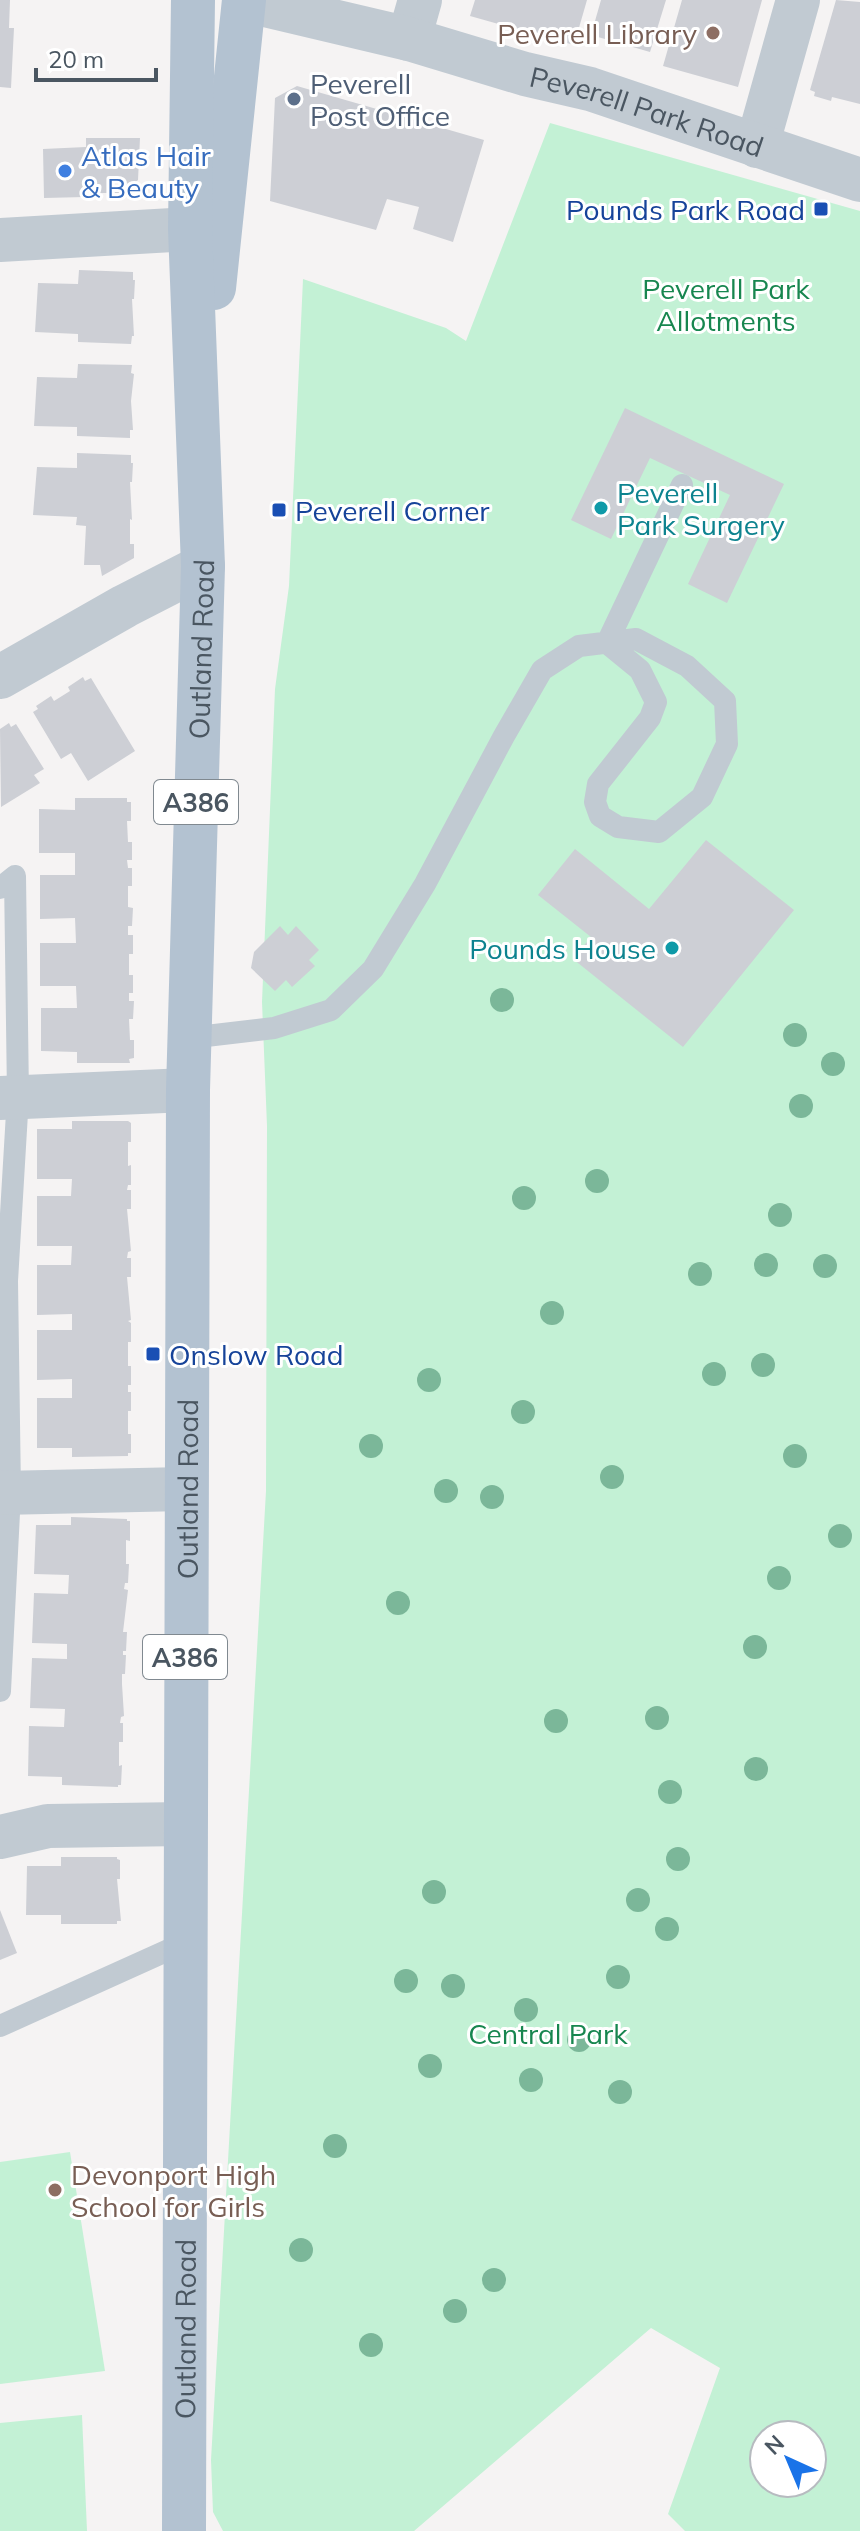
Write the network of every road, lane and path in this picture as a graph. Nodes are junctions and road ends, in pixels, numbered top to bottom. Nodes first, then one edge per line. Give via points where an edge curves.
1 (193, 0) edge
2 (244, 0) edge
3 (798, 0) edge
4 (415, 20) edge
5 (757, 146) junction
6 (860, 180) edge
7 (190, 229) junction
8 (0, 240) edge
9 (198, 446) junction
10 (682, 485) dead end
11 (203, 566) junction
12 (607, 643) junction
13 (0, 677) edge
14 (0, 888) edge
15 (189, 1038) junction
16 (188, 1090) junction
17 (9, 1097) edge
18 (3, 1282) edge
19 (185, 1489) junction
20 (5, 1493) edge
21 (1, 1664) edge
22 (0, 1691) edge
23 (184, 1824) junction
24 (0, 1837) edge
25 (184, 1943) junction
26 (0, 2026) edge
27 (184, 2531) edge

1 - 7 main road, Outland Road / A386
2 - 4 street, Peverell Park Road
2 - 9 main road, Outland Road / A386
3 - 5 street
4 - 5 street, Peverell Park Road via 525,74 590,89
5 - 6 street, Peverell Park Road
7 - 8 street
7 - 9 main road, Outland Road / A386
9 - 11 main road, Outland Road / A386
10 - 12 lane
11 - 13 street
11 - 15 main road, Outland Road / A386
12 - 12 lane via 636,639 687,666 725,701 727,744 702,797 659,832 618,827 600,816 595,802 598,784 650,718 656,702 640,670
12 - 15 lane via 579,646 542,670 373,969 331,1010 274,1028
14 - 17 lane via 15,876
15 - 16 main road, Outland Road / A386
16 - 17 street
16 - 19 main road, Outland Road / A386
17 - 18 lane
18 - 20 lane
19 - 20 street
19 - 23 main road, Outland Road / A386
20 - 21 lane
21 - 22 lane
23 - 24 street via 48,1826
23 - 25 main road, Outland Road / A386
25 - 26 lane
25 - 27 main road, Outland Road / A386

